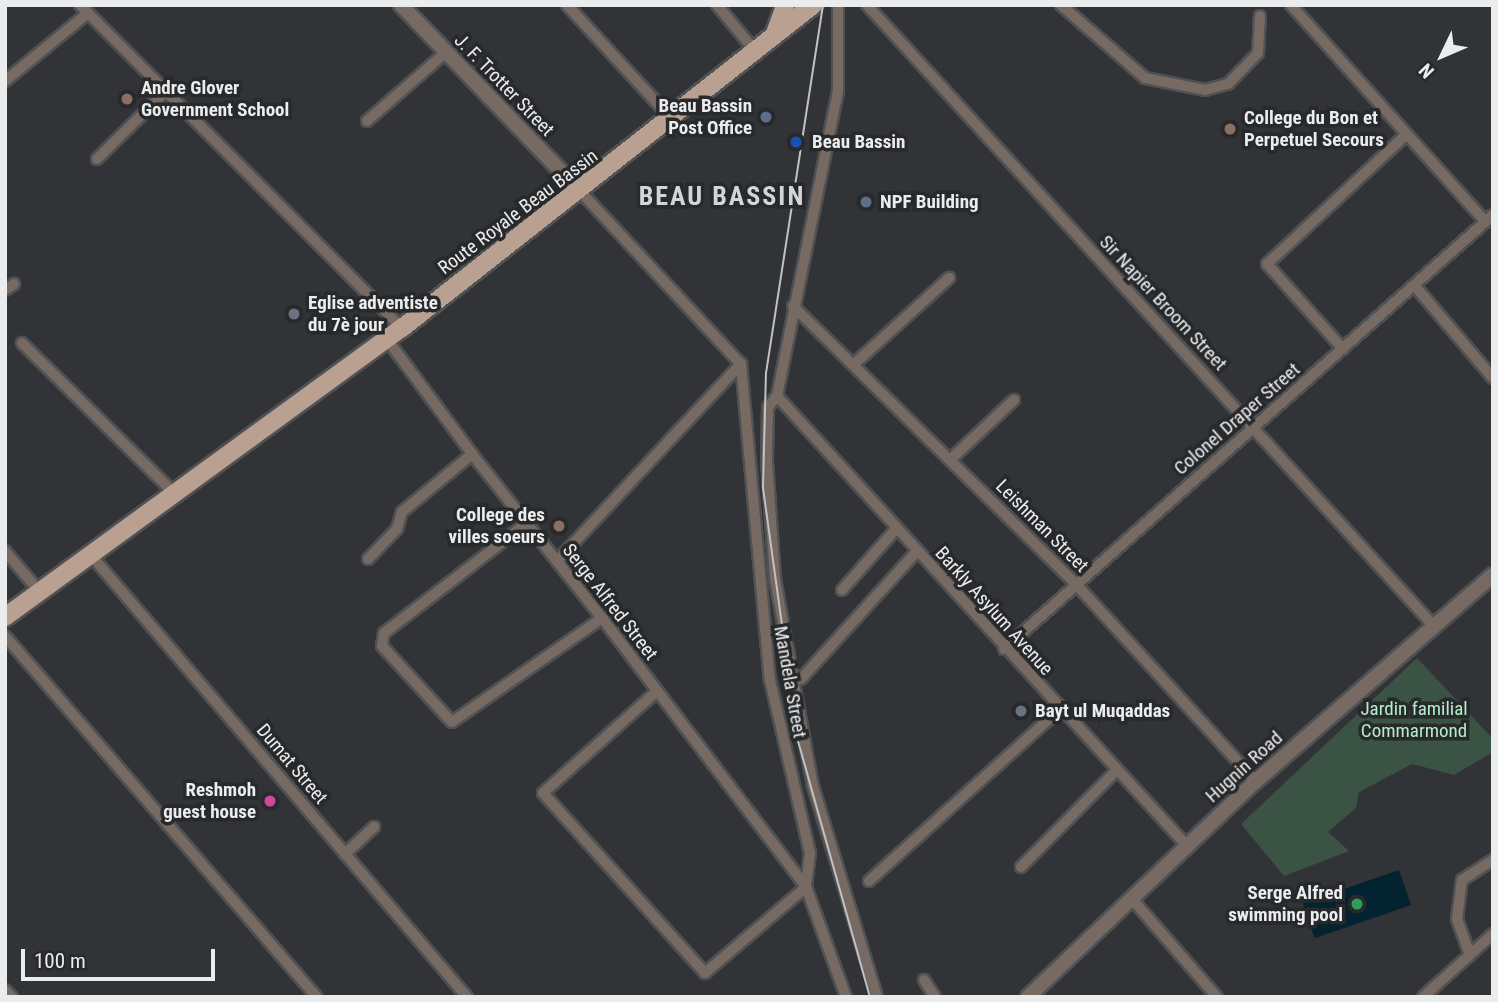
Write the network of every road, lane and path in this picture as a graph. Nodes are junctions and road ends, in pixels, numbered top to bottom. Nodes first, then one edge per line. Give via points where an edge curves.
1 (401, 5) edge
2 (567, 5) edge
3 (717, 5) edge
4 (785, 5) edge
5 (813, 5) edge
6 (838, 5) edge
7 (867, 5) edge
8 (1061, 5) edge
9 (1291, 5) edge
10 (84, 9) edge
11 (1260, 16) dead end
12 (774, 36) junction
13 (755, 51) junction
14 (446, 52) junction
15 (5, 80) edge
16 (163, 94) junction
17 (672, 120) junction
18 (367, 121) dead end
19 (1407, 134) junction
20 (97, 159) dead end
21 (580, 191) junction
22 (1489, 218) edge
23 (949, 278) dead end
24 (1414, 285) junction
25 (793, 306) junction
26 (402, 328) junction
27 (386, 338) junction
28 (22, 343) dead end
29 (1343, 349) junction
30 (741, 363) junction
31 (853, 365) junction
32 (1493, 378) edge
33 (777, 396) junction
34 (1014, 400) dead end
35 (1255, 428) junction
36 (472, 454) junction
37 (950, 460) junction
38 (177, 496) junction
39 (527, 523) junction
40 (896, 529) junction
41 (5, 551) edge
42 (917, 551) junction
43 (90, 554) junction
44 (368, 559) dead end
45 (557, 561) junction
46 (1493, 575) edge
47 (1074, 582) junction
48 (39, 590) junction
49 (842, 590) dead end
50 (5, 617) edge
51 (602, 618) junction
52 (1433, 625) junction
53 (5, 636) edge
54 (1004, 649) junction
55 (801, 679) dead end
56 (657, 691) junction
57 (1059, 710) junction
58 (1117, 770) junction
59 (1256, 781) junction
60 (374, 827) dead end
61 (1187, 846) junction
62 (345, 854) junction
63 (1493, 860) edge
64 (1021, 867) dead end
65 (869, 881) dead end
66 (806, 887) junction
67 (1132, 899) junction
68 (1493, 934) edge
69 (1470, 955) junction
70 (924, 980) dead end
71 (5, 990) edge
72 (845, 996) edge
73 (12, 997) edge
74 (317, 997) edge
75 (467, 997) edge
76 (877, 997) edge
77 (935, 997) edge
78 (1028, 997) edge
79 (1217, 997) edge
80 (1423, 997) edge

1 - 14 street, J. F. Trotter Street
2 - 17 street
3 - 13 street
4 - 12 main road
5 - 12 main road, Route Royale Beau Bassin
6 - 25 street via 838,92
7 - 35 street, Sir Napier Broom Street
8 - 11 street via 1145,78 1205,90 1228,84 1258,52
9 - 19 street
10 - 15 street
10 - 16 street
12 - 13 main road, Route Royale Beau Bassin
13 - 17 main road, Route Royale Beau Bassin
14 - 18 street
14 - 21 street, J. F. Trotter Street
16 - 20 street
16 - 26 street
17 - 21 main road, Route Royale Beau Bassin
19 - 22 street
19 - 29 street via 1267,264
21 - 26 main road, Route Royale Beau Bassin
21 - 30 street
22 - 24 street, Colonel Draper Street
23 - 31 street
24 - 29 street, Colonel Draper Street
24 - 32 street
25 - 31 street, Leishman Street
25 - 33 street
26 - 27 main road, Route Royale Beau Bassin
27 - 36 street, Serge Alfred Street
27 - 38 main road, Route Royale Beau Bassin
28 - 38 street
29 - 35 street, Colonel Draper Street
30 - 45 street
30 - 66 street, Mandela Street via 760,611 794,802 810,853
31 - 37 street, Leishman Street
33 - 40 street, Barkly Asylum Avenue
33 - 76 street via 768,407 767,461 780,614 813,786
34 - 37 street
35 - 47 street, Colonel Draper Street
35 - 52 street, Sir Napier Broom Street
36 - 39 street, Serge Alfred Street
36 - 44 street via 402,512 394,533
37 - 47 street, Leishman Street
38 - 43 main road, Route Royale Beau Bassin
39 - 45 street, Serge Alfred Street
39 - 51 street via 384,633 382,646 452,722
40 - 42 street, Barkly Asylum Avenue
40 - 49 street
41 - 48 street
42 - 54 street, Barkly Asylum Avenue
42 - 55 street
43 - 48 main road, Route Royale Beau Bassin
43 - 62 street, Dumat Street
45 - 51 street, Serge Alfred Street
46 - 52 street, Hugnin Road
47 - 54 street, Colonel Draper Street
47 - 59 street, Leishman Street
48 - 50 main road, Route Royale Beau Bassin
51 - 56 street, Serge Alfred Street
52 - 59 street, Hugnin Road
53 - 74 street
54 - 57 street, Barkly Asylum Avenue
56 - 66 street, Serge Alfred Street
56 - 66 street via 550,785 545,800 705,973
57 - 58 street, Barkly Asylum Avenue
57 - 65 street
58 - 61 street, Barkly Asylum Avenue
58 - 64 street
59 - 61 street, Hugnin Road
60 - 62 street
61 - 67 street, Hugnin Road
62 - 75 street, Dumat Street
63 - 69 street via 1462,880 1457,919
66 - 72 street, Mandela Street
67 - 78 street, Hugnin Road
67 - 79 street
68 - 69 street
69 - 80 street
70 - 77 street
71 - 73 street

